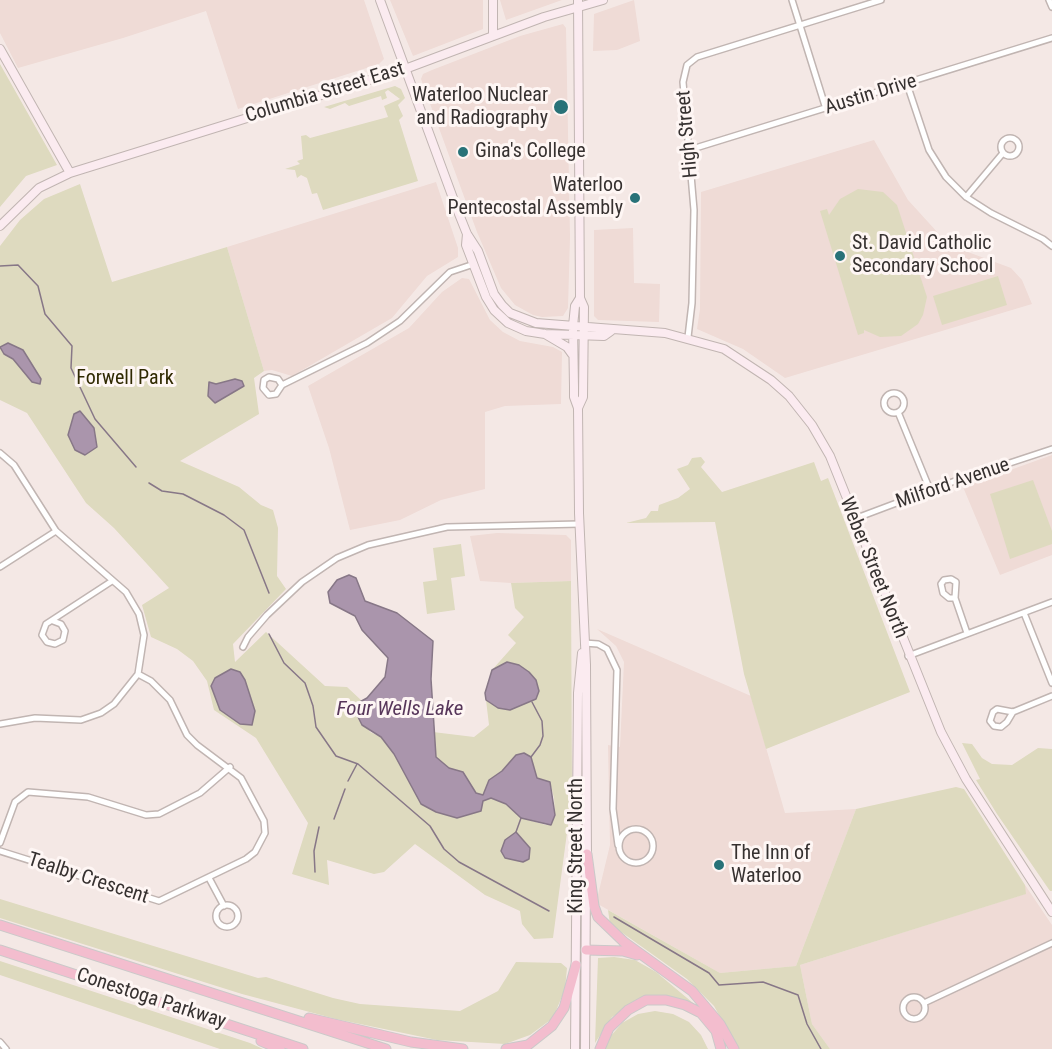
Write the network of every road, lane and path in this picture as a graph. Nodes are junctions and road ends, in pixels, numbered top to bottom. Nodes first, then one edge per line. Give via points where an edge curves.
1 (380, 0) edge
2 (493, 0) edge
3 (603, 0) edge
4 (792, 0) edge
5 (881, 0) edge
6 (1049, 0) edge
7 (578, 3) edge
8 (1052, 7) edge
9 (800, 25) junction
10 (493, 36) junction
11 (1052, 38) edge
12 (0, 49) edge
13 (405, 69) junction
14 (907, 84) junction
15 (826, 109) junction
16 (689, 150) junction
17 (1003, 153) dead end
18 (70, 173) junction
19 (966, 197) junction
20 (0, 226) edge
21 (467, 234) junction
22 (1051, 243) edge
23 (482, 261) junction
24 (472, 264) junction
25 (580, 297) junction
26 (573, 326) junction
27 (584, 326) junction
28 (611, 331) junction
29 (544, 334) junction
30 (573, 336) junction
31 (583, 336) junction
32 (688, 337) junction
33 (573, 355) junction
34 (282, 385) dead end
35 (578, 408) junction
36 (898, 412) dead end
37 (1052, 449) edge
38 (0, 453) edge
39 (930, 490) junction
40 (854, 519) junction
41 (580, 524) junction
42 (56, 531) junction
43 (0, 567) edge
44 (112, 581) junction
45 (955, 598) dead end
46 (1052, 602) edge
47 (1024, 613) junction
48 (54, 621) junction
49 (967, 633) junction
50 (584, 643) junction
51 (243, 647) dead end
52 (909, 656) junction
53 (138, 674) junction
54 (1052, 683) edge
55 (1052, 696) edge
56 (1013, 712) dead end
57 (2, 721) edge
58 (230, 767) junction
59 (0, 843) edge
60 (618, 845) junction
61 (0, 851) edge
62 (587, 854) junction
63 (209, 878) junction
64 (224, 906) junction
65 (1052, 912) edge
66 (0, 925) edge
67 (1052, 943) edge
68 (586, 950) junction
69 (0, 951) edge
70 (656, 964) junction
71 (576, 965) junction
72 (239, 1002) junction
73 (924, 1003) junction
74 (206, 1017) junction
75 (0, 1042) edge
76 (6, 1049) edge
77 (280, 1049) edge
78 (303, 1049) edge
79 (386, 1049) edge
80 (463, 1049) edge
81 (506, 1049) edge
82 (576, 1049) edge
83 (585, 1049) edge
84 (600, 1049) edge
85 (721, 1049) edge
86 (734, 1049) edge

1 - 13 main road, Weber Street North
2 - 10 main road
3 - 7 main road, Columbia Street East
4 - 9 street
5 - 9 street, High Street
6 - 8 street
7 - 10 main road, Columbia Street East
7 - 25 main road, King Street North
9 - 15 street
9 - 16 street, High Street via 697,57 687,64 683,82
10 - 13 main road, Columbia Street East
11 - 14 street, Austin Drive
12 - 18 main road
13 - 18 main road, Columbia Street East
13 - 21 main road, Weber Street North
14 - 15 street, Austin Drive
14 - 19 street via 929,150 946,177
15 - 16 street, Austin Drive
16 - 32 street, High Street via 694,210
17 - 19 street
18 - 20 main road, Columbia Street East via 39,188
19 - 22 street
21 - 23 main road, Weber Street North
21 - 24 main road, Weber Street North
23 - 24 street
23 - 26 main road, Weber Street North via 494,294 510,313 536,323
24 - 29 main road, Weber Street North via 489,303 501,318 517,328
24 - 34 street via 450,272 400,321 367,343
25 - 26 main road, King Street North
25 - 27 main road, King Street North
26 - 27 main road, Weber Street North
26 - 30 main road, King Street North
27 - 28 main road, Weber Street North
27 - 31 main road, King Street North
28 - 31 main road, Weber Street North via 604,336
28 - 32 main road, Weber Street North
29 - 30 main road, Weber Street North
29 - 33 main road
30 - 31 main road, Weber Street North
30 - 33 main road, King Street North
31 - 35 main road, King Street North via 583,397
32 - 40 main road, Weber Street North via 744,360 789,396 830,456
33 - 35 main road, King Street North via 574,398
35 - 41 main road, King Street North
36 - 39 street
37 - 39 street, Milford Avenue
38 - 42 street via 14,465
39 - 40 street, Milford Avenue
40 - 52 main road, Weber Street North
41 - 50 main road, King Street North
41 - 51 street via 447,527 368,545 336,558 302,582 267,615
42 - 43 street
42 - 44 street
44 - 48 street
44 - 53 street via 133,603 143,625
45 - 49 street
46 - 47 street
47 - 49 street
47 - 54 street
48 - 48 street via 45,624 42,635 55,644 63,640 65,632 62,624
49 - 52 street
50 - 60 street via 607,649 617,670 613,808
50 - 62 main road, King Street North
50 - 71 main road, King Street North via 578,693
52 - 65 main road, Weber Street North via 961,771
53 - 57 street via 114,704 91,717
53 - 58 street, Tealby Crescent via 170,699 187,735
55 - 56 street
58 - 59 street via 200,793 159,814 146,815 88,796 28,792 15,802
58 - 63 street, Tealby Crescent via 262,812 265,833 255,852
60 - 60 street via 623,858 635,864 650,857 653,845 645,831 633,829 623,834
61 - 63 street, Tealby Crescent via 159,901
62 - 68 main road, King Street North
62 - 70 highway via 598,917 624,942
63 - 64 street
64 - 64 street via 237,913 237,920 228,927 216,917
66 - 72 highway, Conestoga Parkway
67 - 73 street
68 - 70 highway via 623,951
68 - 83 main road, King Street North
69 - 74 highway, Conestoga Parkway
70 - 86 highway via 707,1006
71 - 81 highway via 564,1008 552,1026 528,1045
71 - 82 main road, King Street North
72 - 79 highway
72 - 80 highway via 411,1042
73 - 73 street via 911,998 905,1002 904,1012 909,1017 919,1017
74 - 77 highway
74 - 78 highway, Conestoga Parkway
75 - 76 street
84 - 85 highway via 609,1028 646,1000 666,1000 701,1013 716,1032

